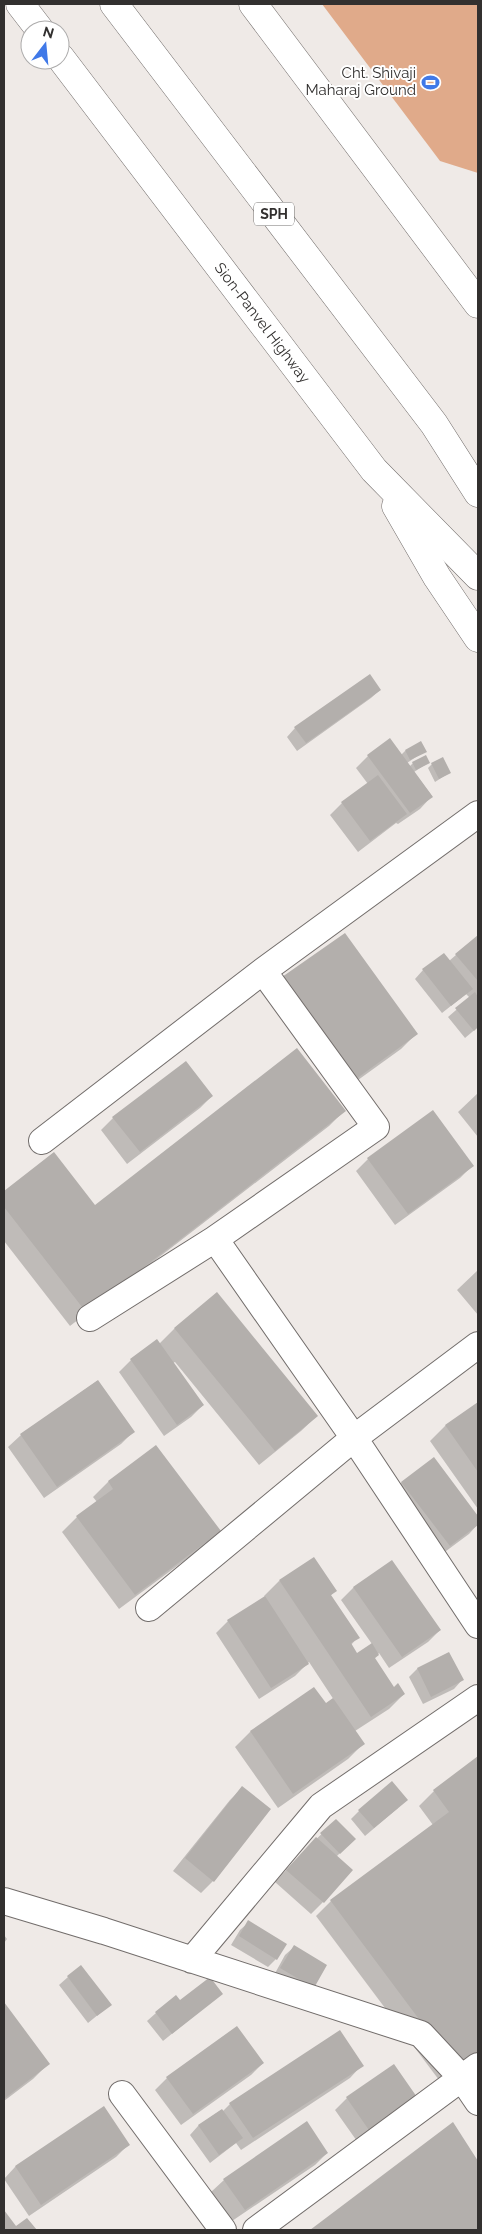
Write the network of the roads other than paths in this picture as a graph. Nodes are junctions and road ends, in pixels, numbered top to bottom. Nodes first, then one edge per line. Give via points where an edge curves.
1 (20, 4) edge
2 (114, 4) edge
3 (253, 4) edge
4 (32, 20) edge
5 (70, 70) edge
6 (478, 304) edge
7 (434, 424) junction
8 (478, 466) edge
9 (374, 470) junction
10 (478, 493) edge
11 (478, 576) edge
12 (478, 638) edge
13 (478, 814) edge
14 (263, 972) junction
15 (42, 1141) dead end
16 (215, 1240) junction
17 (90, 1318) dead end
18 (478, 1345) edge
19 (354, 1438) junction
20 (149, 1608) dead end
21 (478, 1625) edge
22 (478, 1698) edge
23 (4, 1901) edge
24 (192, 1960) junction
25 (470, 2072) edge
26 (122, 2094) dead end
27 (478, 2102) edge
28 (223, 2230) edge
29 (256, 2230) edge

1 - 4 main road
2 - 7 main road, SPH
3 - 6 main road
5 - 9 main road, Sion-Panvel Highway
7 - 8 main road
7 - 10 main road, SPH
9 - 11 main road, Sion-Panvel Highway
9 - 12 main road
13 - 14 street
14 - 15 street
14 - 16 street via 376,1127
16 - 17 street
16 - 19 street
18 - 19 street
19 - 20 street
19 - 21 street
22 - 24 street via 321,1806
23 - 24 street
24 - 25 street via 421,2034
25 - 27 street
25 - 29 street
26 - 28 street

